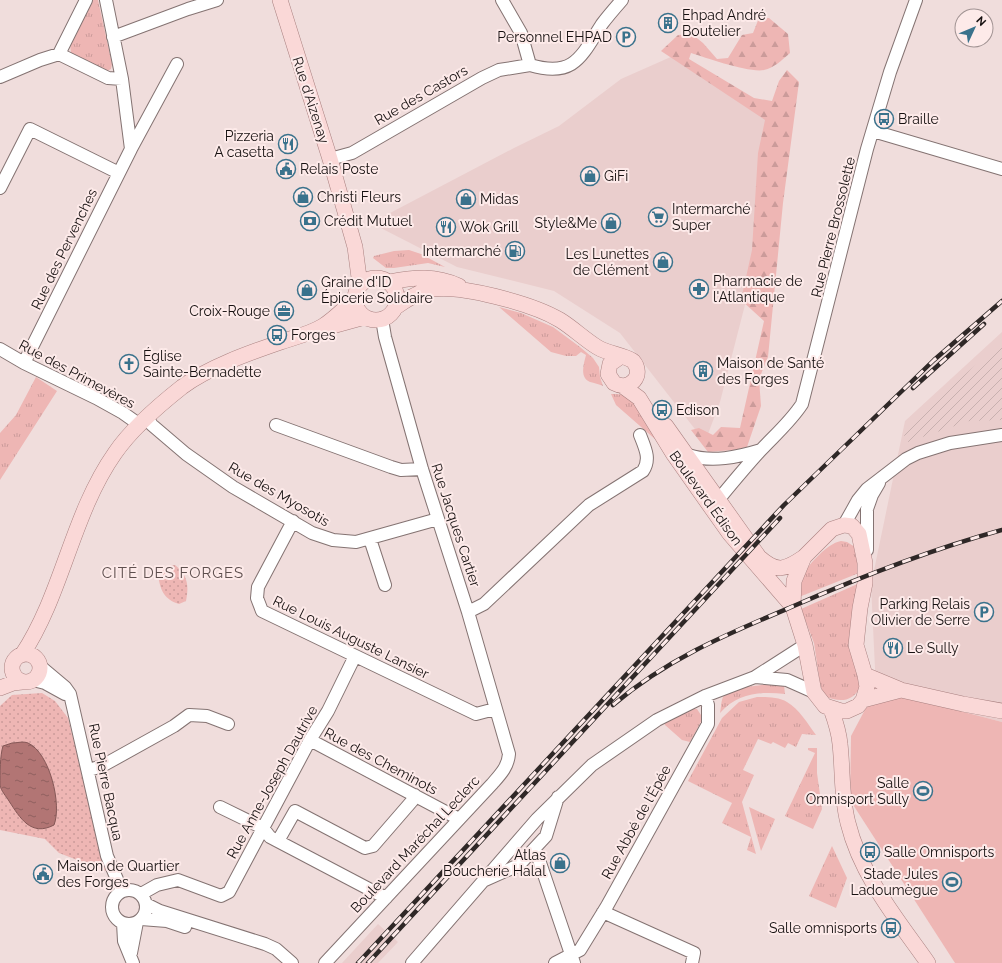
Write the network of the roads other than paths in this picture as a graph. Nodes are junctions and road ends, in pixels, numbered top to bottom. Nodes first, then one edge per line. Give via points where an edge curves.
1 (86, 0) edge
2 (217, 0) edge
3 (280, 0) edge
4 (502, 0) edge
5 (622, 0) edge
6 (916, 0) edge
7 (107, 1) edge
8 (113, 37) junction
9 (59, 54) junction
10 (177, 64) dead end
11 (530, 65) junction
12 (0, 77) edge
13 (122, 79) junction
14 (873, 131) junction
15 (131, 149) junction
16 (330, 159) junction
17 (1002, 169) edge
18 (119, 172) junction
19 (0, 188) edge
20 (355, 247) junction
21 (382, 280) junction
22 (358, 292) junction
23 (471, 292) junction
24 (396, 307) junction
25 (365, 317) junction
26 (382, 319) junction
27 (324, 326) junction
28 (596, 347) junction
29 (0, 349) edge
30 (620, 357) junction
31 (24, 363) junction
32 (608, 369) junction
33 (630, 383) junction
34 (143, 422) junction
35 (276, 425) dead end
36 (640, 435) dead end
37 (1002, 435) edge
38 (761, 450) junction
39 (688, 455) junction
40 (422, 469) junction
41 (882, 479) junction
42 (719, 499) junction
43 (438, 519) junction
44 (293, 521) junction
45 (723, 524) junction
46 (844, 525) junction
47 (370, 539) junction
48 (804, 558) junction
49 (865, 563) junction
50 (385, 585) dead end
51 (794, 607) junction
52 (468, 612) junction
53 (41, 624) junction
54 (806, 645) junction
55 (355, 656) junction
56 (17, 661) junction
57 (38, 662) junction
58 (865, 675) junction
59 (755, 677) junction
60 (0, 679) edge
61 (28, 681) junction
62 (0, 688) edge
63 (901, 690) junction
64 (814, 692) junction
65 (705, 696) junction
66 (72, 700) junction
67 (858, 705) junction
68 (495, 709) junction
69 (831, 709) junction
70 (1002, 711) edge
71 (228, 724) dead end
72 (505, 738) joint
73 (310, 740) junction
74 (840, 744) junction
75 (88, 770) junction
76 (415, 795) junction
77 (559, 796) junction
78 (220, 807) dead end
79 (459, 819) junction
80 (263, 828) junction
81 (278, 841) junction
82 (535, 848) junction
83 (484, 880) junction
84 (122, 891) junction
85 (386, 898) junction
86 (143, 899) junction
87 (603, 912) junction
88 (139, 921) junction
89 (123, 923) junction
90 (132, 958) edge
91 (573, 958) edge
92 (281, 963) edge
93 (292, 963) edge
94 (325, 963) edge
95 (412, 963) edge
96 (555, 963) edge
97 (692, 963) edge
98 (928, 963) edge

1 - 9 street
2 - 8 street
3 - 16 main road, Rue d'Aizenay
4 - 11 street via 521,33
5 - 11 street via 576,62 559,69 546,70
6 - 14 street, Rue Pierre Brossolette via 890,72
7 - 8 street
8 - 13 street
9 - 12 street
9 - 13 street via 108,78
10 - 15 street, Rue des Pervenches
11 - 16 street, Rue des Castors via 499,70 352,152
13 - 15 street
14 - 17 street
14 - 38 street, Rue Pierre Brossolette via 802,404 793,418
15 - 18 street, Rue des Pervenches
16 - 20 main road, Rue d'Aizenay
18 - 19 street via 30,129
18 - 31 street, Rue des Pervenches
20 - 21 main road, Rue d'Aizenay
20 - 22 main road, Rue d'Aizenay
21 - 22 main road via 370,279
21 - 23 main road, Boulevard Édison via 425,277 440,279
21 - 24 main road via 397,294
22 - 25 main road via 360,312
22 - 27 main road
23 - 24 main road, Boulevard Édison via 429,290 415,294
23 - 28 main road, Boulevard Édison via 540,310 560,320
24 - 26 main road via 388,317
25 - 26 main road
25 - 27 main road
26 - 40 street, Rue Jacques Cartier
27 - 34 main road via 233,360 191,381
28 - 30 main road, Boulevard Édison
28 - 32 main road, Boulevard Édison
29 - 31 street, Rue des Primevères
30 - 32 main road via 613,361
30 - 33 main road, Boulevard Édison via 628,358 638,369
31 - 34 street, Rue des Primevères
32 - 33 main road, Boulevard Édison via 610,380 618,386
33 - 39 main road, Boulevard Édison via 652,405
33 - 45 main road, Boulevard Édison via 674,455
34 - 44 street, Rue des Myosotis via 152,425 186,454 233,487
34 - 53 main road via 116,452 100,479
35 - 40 street via 391,467 401,470
36 - 52 street via 648,456 643,471 589,504 484,604
37 - 41 street via 934,447 906,459
38 - 39 street, Rue Pierre Brossolette via 734,458
38 - 42 street, Rue Pierre Brossolette
39 - 42 main road, Boulevard Édison
40 - 43 street, Rue Jacques Cartier
41 - 46 street via 867,489
41 - 49 street via 867,509
42 - 45 street
42 - 48 main road, Boulevard Édison via 759,557 771,567 785,569
43 - 47 street, Rue des Myosotis
43 - 52 street, Rue Jacques Cartier
44 - 47 street, Rue des Myosotis via 312,533 333,540 356,542
44 - 55 street, Rue Louis Auguste Lansier via 258,587 257,598 262,611
45 - 51 main road, Boulevard Édison via 756,566
46 - 48 main road via 832,529
46 - 49 main road via 852,526 859,534
47 - 50 street
48 - 51 main road via 794,581
49 - 58 main road via 865,583 856,645
51 - 54 main road
52 - 68 street, Rue Jacques Cartier
53 - 56 main road
53 - 57 main road
54 - 59 street
54 - 64 main road
55 - 68 street, Rue Louis Auguste Lansier via 476,714
55 - 73 street, Rue Anne-Joseph Dautrive via 328,711
56 - 57 main road via 30,655
56 - 60 main road
56 - 61 main road via 14,674
57 - 61 main road via 39,674
57 - 66 street, Rue Pierre Bacqua via 66,687
58 - 63 main road
58 - 67 main road via 867,687
59 - 64 street via 788,680
59 - 65 street
61 - 62 main road via 13,682
61 - 66 street via 50,685
63 - 67 main road
63 - 70 main road
64 - 69 main road via 819,700
65 - 77 street via 657,720 592,765
65 - 87 street, Rue Abbé de l'Épée via 708,705 708,724
66 - 75 street, Rue Pierre Bacqua
67 - 69 main road via 841,711
67 - 74 main road
68 - 72 street, Rue Jacques Cartier
69 - 74 main road
71 - 75 street via 207,716 189,715 102,766
72 - 79 street, Boulevard Maréchal Leclerc via 509,761
73 - 76 street, Rue des Cheminots
73 - 80 street, Rue Anne-Joseph Dautrive
74 - 98 main road via 848,824 865,870
75 - 84 street, Rue Pierre Bacqua via 107,856
76 - 79 street, Rue des Cheminots
76 - 81 street via 373,846 365,848 295,811
77 - 82 street via 546,836
77 - 83 street
78 - 80 street
79 - 85 street, Boulevard Maréchal Leclerc
80 - 81 street via 270,837
80 - 86 street, Rue Anne-Joseph Dautrive via 229,892 221,896 178,880 157,884
81 - 85 street
82 - 83 street via 519,865
82 - 91 street
83 - 95 street
84 - 86 street via 134,890
84 - 89 street via 114,897 111,906 114,915
85 - 94 street, Boulevard Maréchal Leclerc
86 - 88 street via 145,912
86 - 93 street via 160,911 266,944
87 - 91 street, Rue Abbé de l'Épée
87 - 97 street via 694,953
88 - 89 street
88 - 90 street
88 - 92 street via 167,922 258,949
89 - 90 street via 124,941
91 - 96 street, Rue Abbé de l'Épée

